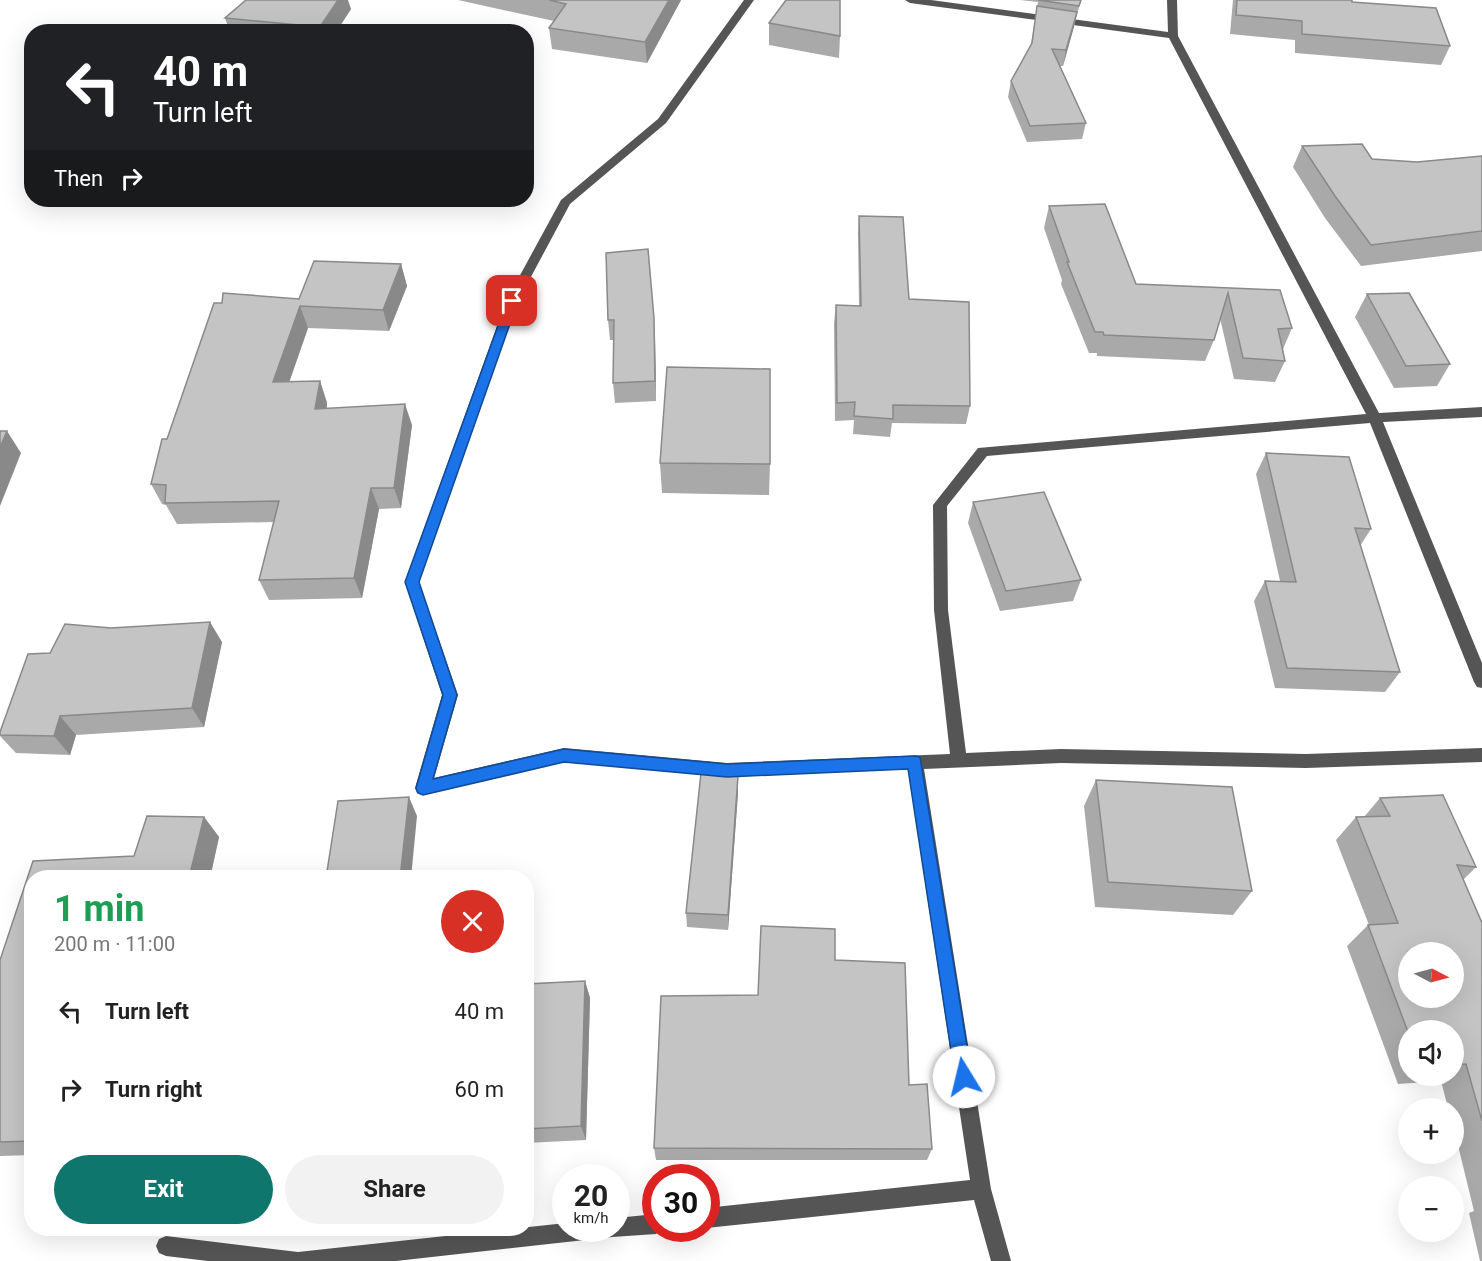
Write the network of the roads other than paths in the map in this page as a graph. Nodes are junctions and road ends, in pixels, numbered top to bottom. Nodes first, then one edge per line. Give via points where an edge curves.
1 (749, 0) edge
2 (910, 0) edge
3 (1172, 0) edge
4 (1173, 36) junction
5 (1482, 412) edge
6 (1375, 418) junction
7 (1482, 682) edge
8 (1482, 754) edge
9 (959, 760) junction
10 (915, 762) junction
11 (981, 1189) junction
12 (720, 1217) edge
13 (552, 1234) edge
14 (166, 1246) dead end
15 (296, 1261) edge
16 (302, 1261) edge
17 (1001, 1261) edge

1 - 10 street via 662,121 565,202 512,301 412,582 450,695 423,788 564,755 727,770
2 - 4 street
3 - 4 street
4 - 6 street
5 - 6 street
6 - 7 street
6 - 9 street via 982,451 940,505 941,610
8 - 9 street via 1306,760 1061,756
9 - 10 street
10 - 11 street
11 - 12 street
11 - 17 street
13 - 16 street
14 - 15 street

